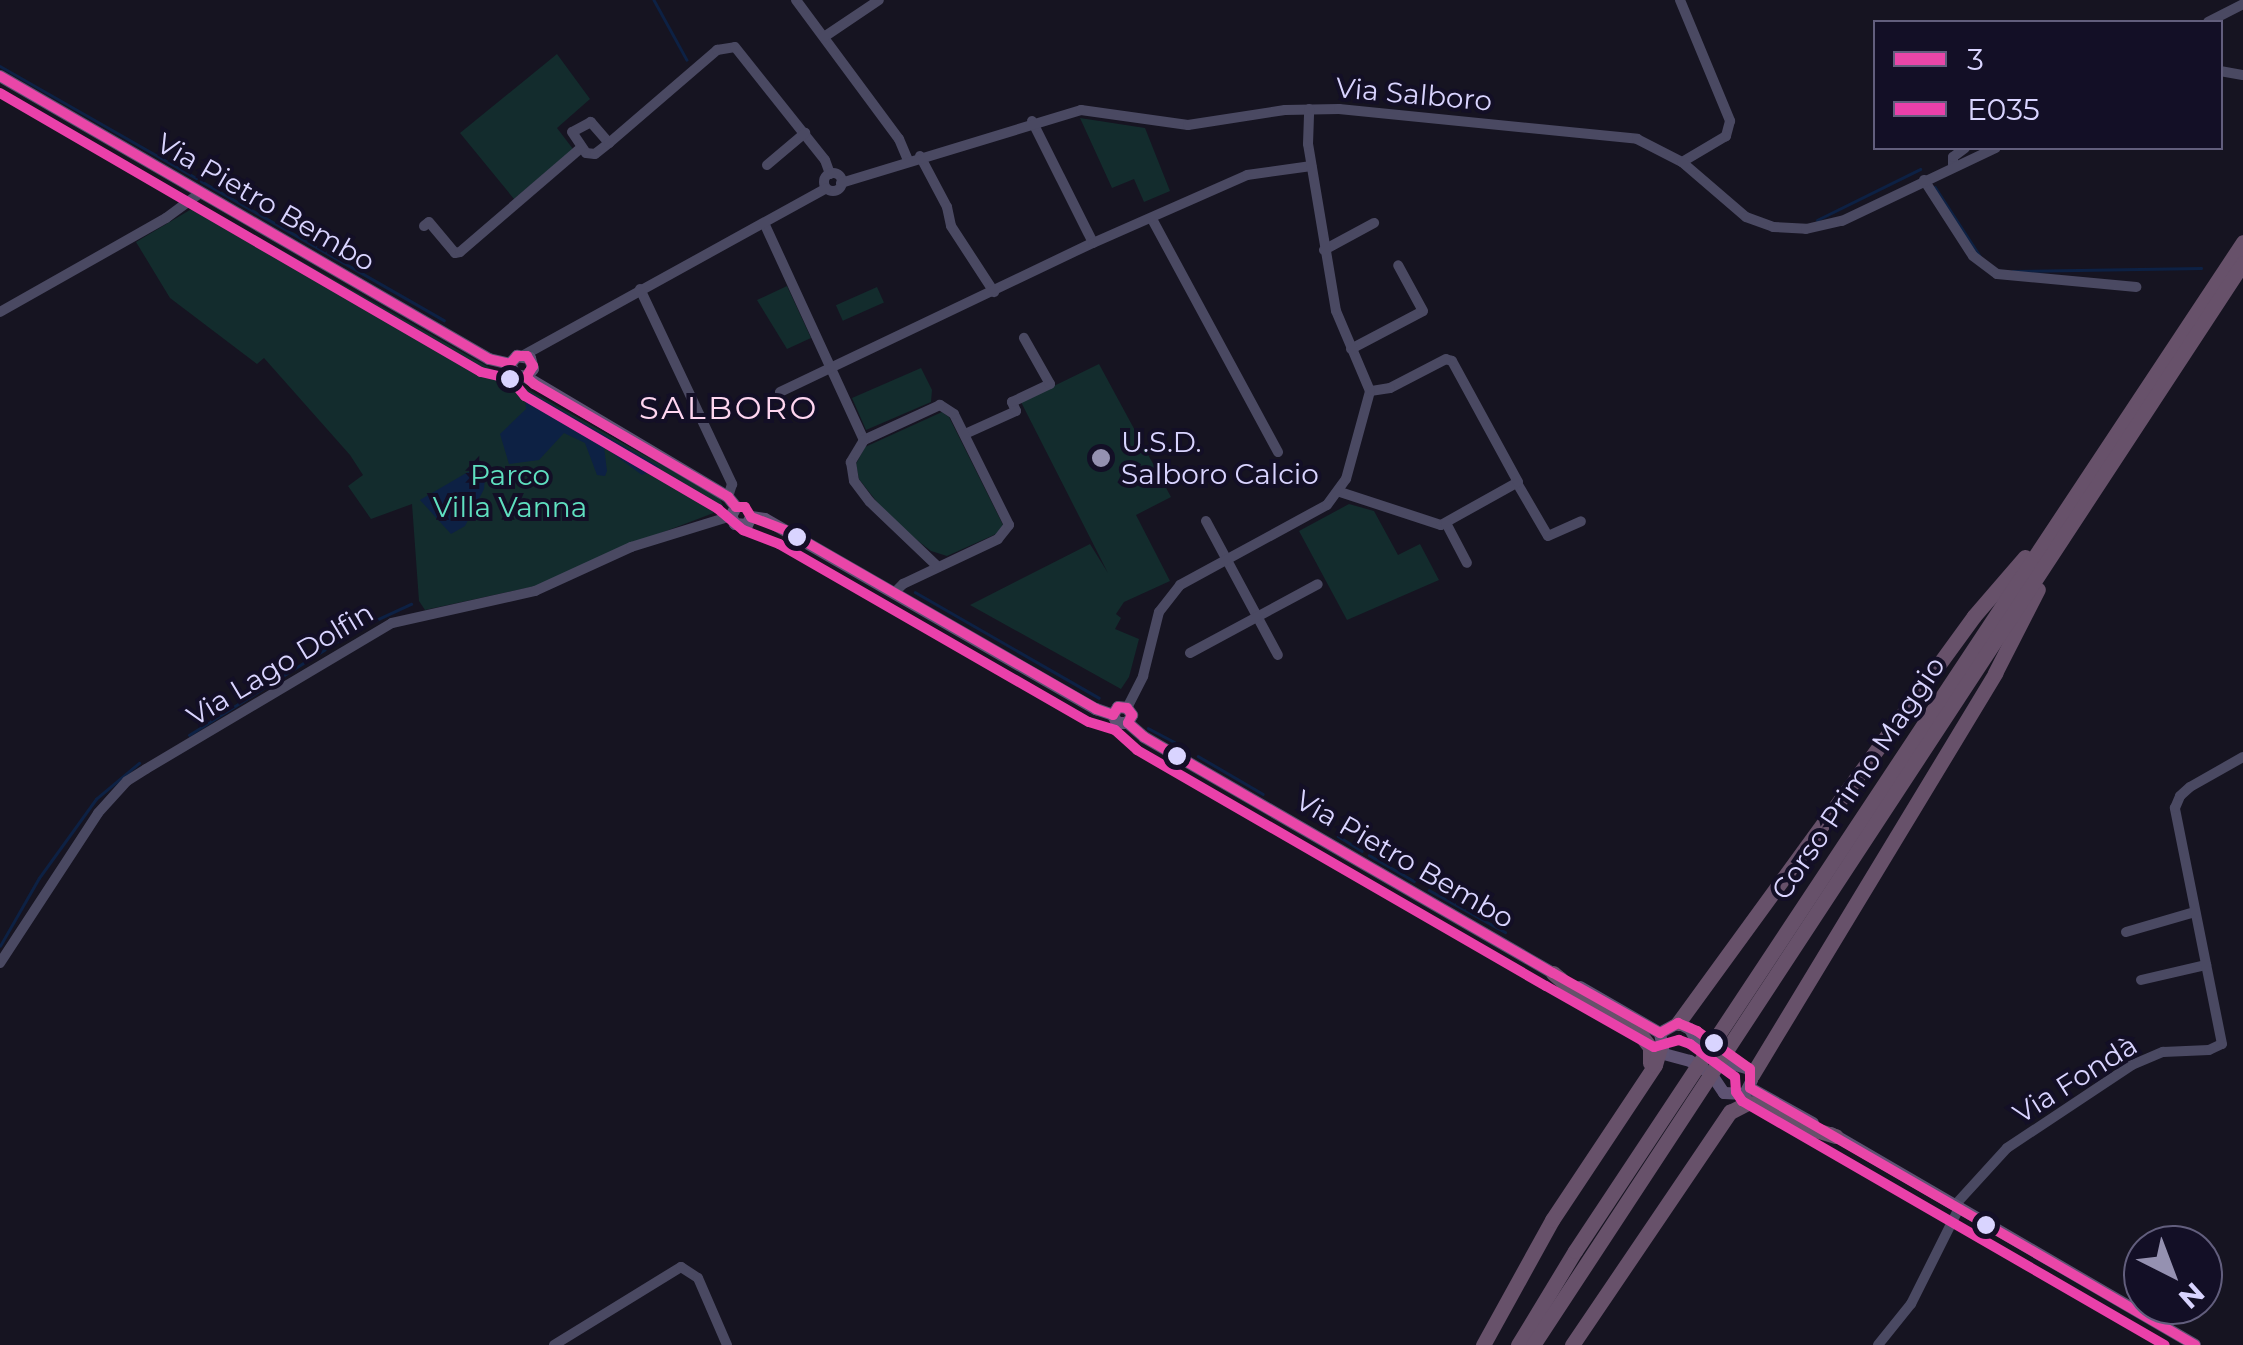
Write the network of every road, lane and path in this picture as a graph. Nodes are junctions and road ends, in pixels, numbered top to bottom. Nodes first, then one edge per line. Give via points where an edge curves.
1 (796, 0) edge
2 (878, 0) edge
3 (1680, 0) edge
4 (2243, 4) edge
5 (2212, 20) edge
6 (824, 37) junction
7 (0, 76) edge
8 (1309, 109) junction
9 (1032, 121) junction
10 (805, 133) junction
11 (609, 143) junction
12 (581, 148) junction
13 (1962, 150) edge
14 (1991, 150) edge
15 (914, 158) junction
16 (1682, 162) junction
17 (767, 165) dead end
18 (1311, 166) junction
19 (1952, 166) junction
20 (830, 174) junction
21 (1924, 180) junction
22 (841, 183) junction
23 (826, 188) junction
24 (200, 193) junction
25 (1152, 220) junction
26 (1374, 223) dead end
27 (765, 225) junction
28 (424, 226) dead end
29 (1093, 242) junction
30 (2243, 242) edge
31 (1324, 250) junction
32 (2243, 264) edge
33 (1398, 265) dead end
34 (2136, 287) dead end
35 (640, 290) junction
36 (994, 292) junction
37 (0, 312) edge
38 (1024, 338) dead end
39 (547, 345) junction
40 (1351, 348) junction
41 (524, 355) junction
42 (510, 364) junction
43 (832, 368) junction
44 (530, 373) junction
45 (1370, 391) junction
46 (780, 392) dead end
47 (965, 434) junction
48 (864, 440) junction
49 (1278, 452) dead end
50 (1517, 483) junction
51 (2090, 484) junction
52 (1340, 492) junction
53 (732, 507) junction
54 (1581, 520) dead end
55 (1206, 521) dead end
56 (1446, 523) junction
57 (1226, 559) junction
58 (1467, 563) dead end
59 (938, 567) junction
60 (1318, 584) dead end
61 (894, 593) junction
62 (1257, 616) junction
63 (1190, 653) dead end
64 (1278, 655) dead end
65 (1128, 708) junction
66 (1113, 715) junction
67 (1128, 723) junction
68 (2243, 757) edge
69 (2194, 912) junction
70 (2126, 932) dead end
71 (0, 964) edge
72 (2206, 964) junction
73 (1552, 973) junction
74 (2141, 980) dead end
75 (1678, 1022) junction
76 (1660, 1040) junction
77 (1648, 1072) junction
78 (1751, 1081) junction
79 (1734, 1096) junction
80 (1723, 1120) junction
81 (1836, 1136) junction
82 (1957, 1206) junction
83 (1581, 1254) junction
84 (554, 1345) edge
85 (727, 1345) edge
86 (1483, 1345) edge
87 (1518, 1345) edge
88 (1533, 1345) edge
89 (1572, 1345) edge
90 (1878, 1345) edge
91 (2195, 1345) edge

1 - 6 street
2 - 6 street
3 - 16 street via 1730,120 1726,136
4 - 5 street
6 - 15 street
7 - 24 main road, Via Pietro Bembo
8 - 9 street, Via Salboro via 1188,125 1093,110
8 - 16 street, Via Salboro via 1617,134
8 - 18 street
9 - 15 street, Via Salboro
9 - 29 street
10 - 11 street via 735,47 724,48
10 - 17 street
10 - 20 street
11 - 12 street via 590,155
11 - 12 street via 585,121 572,132
12 - 28 street via 460,252 428,222
13 - 19 street, Via Salboro
14 - 19 street, Via Salboro
15 - 22 street, Via Salboro
15 - 36 street
16 - 21 street, Via Salboro via 1734,210 1784,228 1831,225
18 - 25 street via 1247,175
18 - 31 street
19 - 21 street, Via Salboro
20 - 22 street
20 - 23 street
21 - 34 street via 1973,256 1996,274
22 - 23 street, Via Salboro
23 - 27 street, Via Salboro
24 - 37 street
24 - 42 main road, Via Pietro Bembo via 474,351
25 - 29 street
25 - 49 street
26 - 31 street
27 - 35 street, Via Salboro
27 - 43 street
29 - 36 street
30 - 51 highway, Corso Primo Maggio
31 - 40 street
32 - 51 highway, Corso Primo Maggio
33 - 40 street via 1422,311
35 - 39 street, Via Salboro
35 - 53 street via 732,484
36 - 43 street
38 - 47 street via 1050,384 1012,402 1016,410
39 - 41 street, Via Salboro
39 - 44 street, Via Salboro
40 - 45 street
41 - 42 main road
41 - 44 main road, Via Pietro Bembo
42 - 44 main road, Via Pietro Bembo via 514,375
43 - 46 street
43 - 48 street
44 - 53 main road, Via Pietro Bembo
45 - 50 street via 1452,361
45 - 52 street
47 - 48 street via 950,409 940,406
47 - 59 street via 1009,525 998,539
48 - 59 street via 851,462 854,481 886,522
50 - 54 street via 1548,536
50 - 56 street
51 - 75 highway via 1974,616
51 - 78 highway via 1995,674
51 - 83 highway, Corso Primo Maggio
52 - 56 street
52 - 57 street
53 - 61 main road, Via Pietro Bembo via 745,507 752,517
53 - 71 street, Via Lago Dolfin via 524,594 392,622 146,769 98,813
55 - 57 street
56 - 58 street
57 - 62 street
57 - 65 street via 1168,598
59 - 61 street
60 - 62 street
61 - 66 main road, Via Pietro Bembo
62 - 63 street
62 - 64 street
65 - 66 main road via 1118,707
65 - 67 main road
66 - 67 main road, Via Pietro Bembo via 1116,723
67 - 73 main road, Via Pietro Bembo
68 - 69 street, Via Fondà via 2190,787 2176,808
69 - 70 street
69 - 72 street, Via Fondà
72 - 74 street
72 - 82 street, Via Fondà via 2222,1044 2164,1052 2132,1065 2007,1148
73 - 76 main road, Via Pietro Bembo
73 - 77 highway via 1637,1030 1650,1048
75 - 76 main road
75 - 78 main road via 1701,1050 1742,1064
76 - 77 highway
76 - 79 main road, Via Pietro Bembo via 1670,1057 1690,1060
77 - 86 highway via 1552,1220
78 - 79 main road
78 - 81 main road
79 - 80 highway
80 - 81 highway via 1748,1103 1763,1104
80 - 89 highway
81 - 82 main road
82 - 90 street via 1911,1304
82 - 91 main road
83 - 87 highway, Corso Primo Maggio
83 - 88 highway, Corso Primo Maggio
84 - 85 street via 681,1267 698,1278

